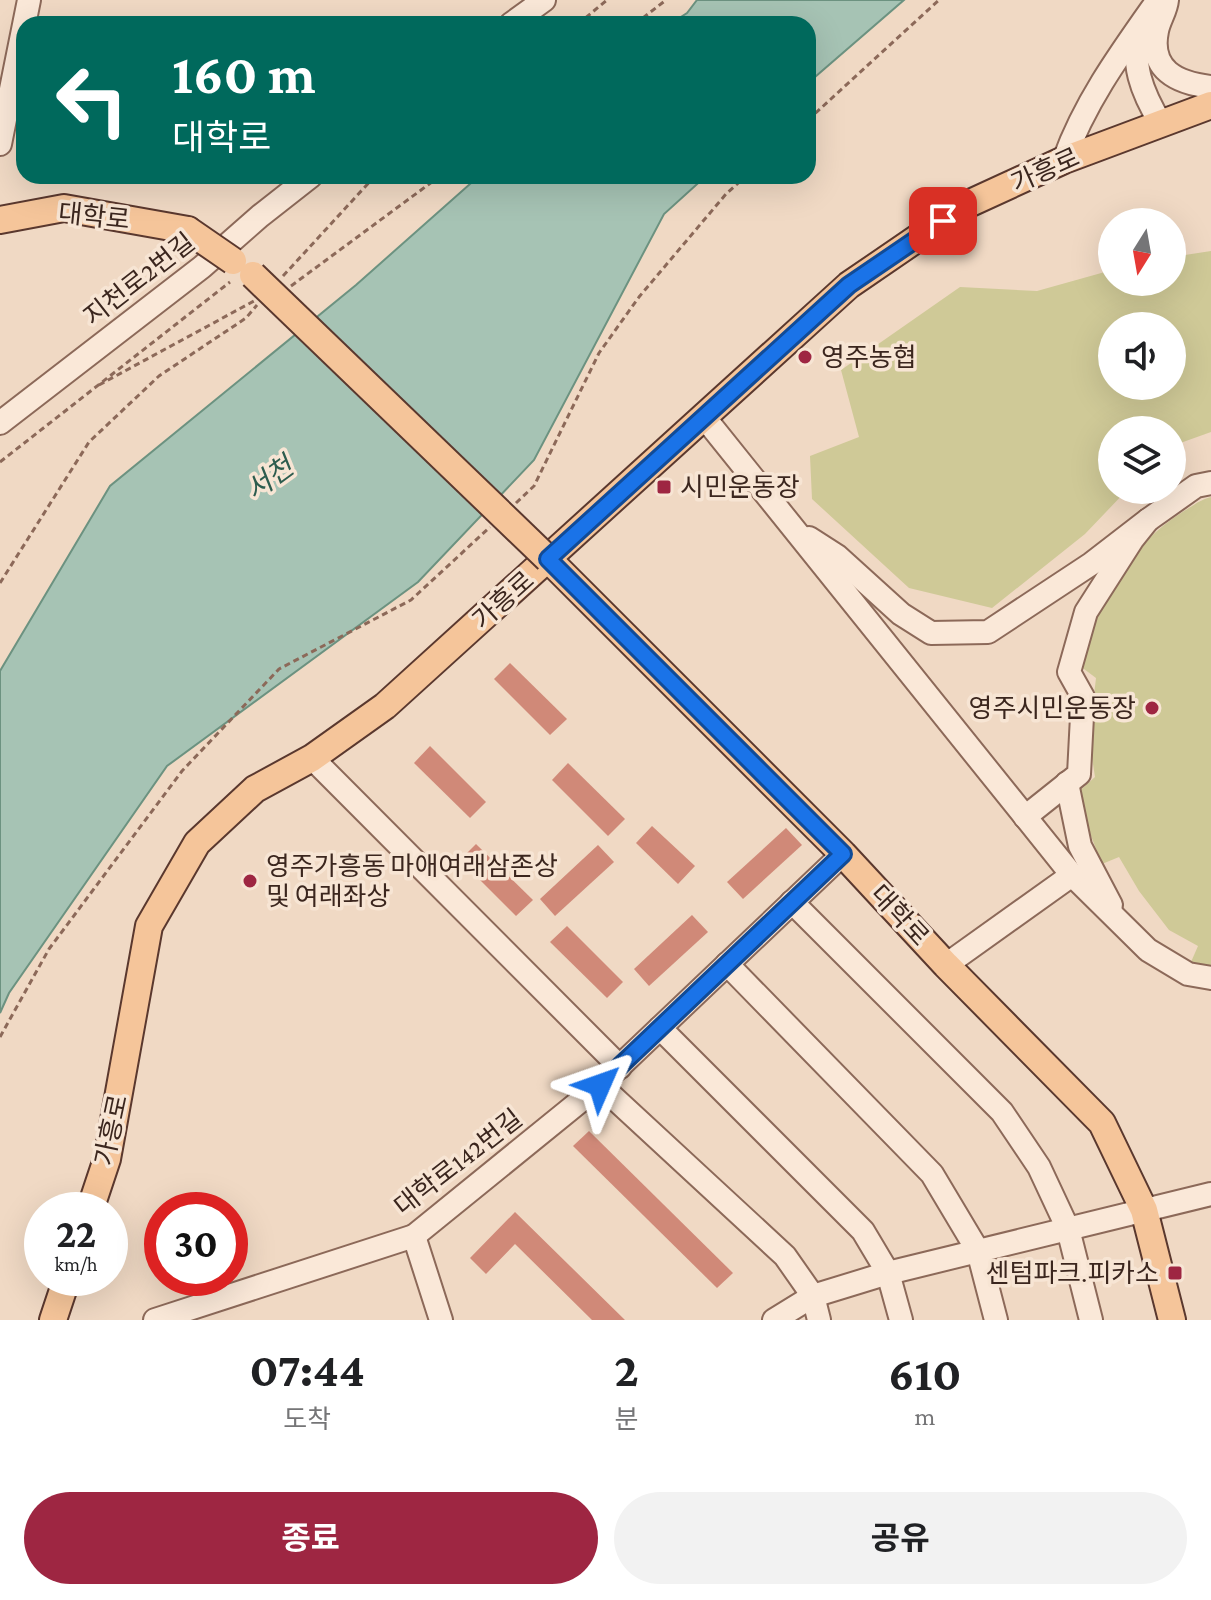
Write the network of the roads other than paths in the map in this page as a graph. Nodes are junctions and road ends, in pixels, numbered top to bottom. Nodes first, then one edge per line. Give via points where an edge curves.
1 (544, 0) edge
2 (1159, 2) edge
3 (522, 16) edge
4 (16, 65) edge
5 (1211, 87) edge
6 (1211, 105) edge
7 (1161, 124) junction
8 (0, 144) edge
9 (1064, 160) junction
10 (301, 184) edge
11 (0, 220) edge
12 (704, 417) junction
13 (0, 423) edge
14 (1211, 483) edge
15 (1148, 520) junction
16 (793, 528) junction
17 (548, 559) junction
18 (931, 633) junction
19 (898, 659) junction
20 (312, 758) junction
21 (1067, 783) junction
22 (1025, 817) junction
23 (843, 854) junction
24 (1072, 875) junction
25 (792, 902) junction
26 (1121, 924) junction
27 (727, 964) junction
28 (946, 965) junction
29 (1211, 978) edge
30 (660, 1028) junction
31 (620, 1067) junction
32 (600, 1085) junction
33 (96, 1192) edge
34 (1211, 1194) edge
35 (1144, 1210) junction
36 (1068, 1229) junction
37 (414, 1236) junction
38 (978, 1251) junction
39 (888, 1273) junction
40 (61, 1296) edge
41 (813, 1296) junction
42 (53, 1320) edge
43 (155, 1320) edge
44 (441, 1320) edge
45 (774, 1320) edge
46 (819, 1320) edge
47 (901, 1320) edge
48 (996, 1320) edge
49 (1091, 1320) edge
50 (1172, 1320) edge

1 - 3 street
2 - 5 street via 1166,9 1154,48 1159,60 1179,79
2 - 7 street via 1137,41 1143,94
2 - 9 street via 1116,60
4 - 8 street
6 - 7 main road, 가흥로
7 - 9 main road, 가흥로
9 - 12 main road, 가흥로 via 966,205 849,285
10 - 13 street, 지천로2번길
11 - 17 main road, 대학로, bridge via 64,208 188,230 252,272
12 - 16 street
12 - 17 main road, 가흥로
14 - 15 street via 1196,486
15 - 18 street via 988,632
15 - 21 street via 1086,612 1069,672 1083,697 1079,774
16 - 18 street via 837,556 901,614
16 - 19 street
17 - 20 main road, 가흥로 via 385,706
17 - 23 main road, 대학로
18 - 19 street
19 - 22 street
20 - 31 street
20 - 33 main road, 가흥로 via 255,789 197,843 149,926 107,1159
21 - 22 street
21 - 26 street via 1080,846
22 - 24 street
23 - 25 street, 대학로142번길
23 - 28 main road, 대학로
24 - 26 street
24 - 28 street
25 - 27 street, 대학로142번길
25 - 36 street via 1002,1112 1039,1167
26 - 29 street via 1148,950 1188,974
27 - 30 street, 대학로142번길
27 - 38 street via 932,1174
28 - 35 main road, 대학로 via 1102,1123
30 - 31 street, 대학로142번길
30 - 39 street via 863,1231
31 - 32 street, 대학로142번길
32 - 37 street, 대학로142번길
32 - 41 street via 785,1256
34 - 35 street
35 - 36 street
35 - 50 main road, 대학로
36 - 38 street
36 - 49 street
37 - 43 street, 대학로142번길
37 - 44 street
38 - 39 street
38 - 48 street
39 - 41 street
39 - 47 street
40 - 42 main road
41 - 45 street
41 - 46 street

